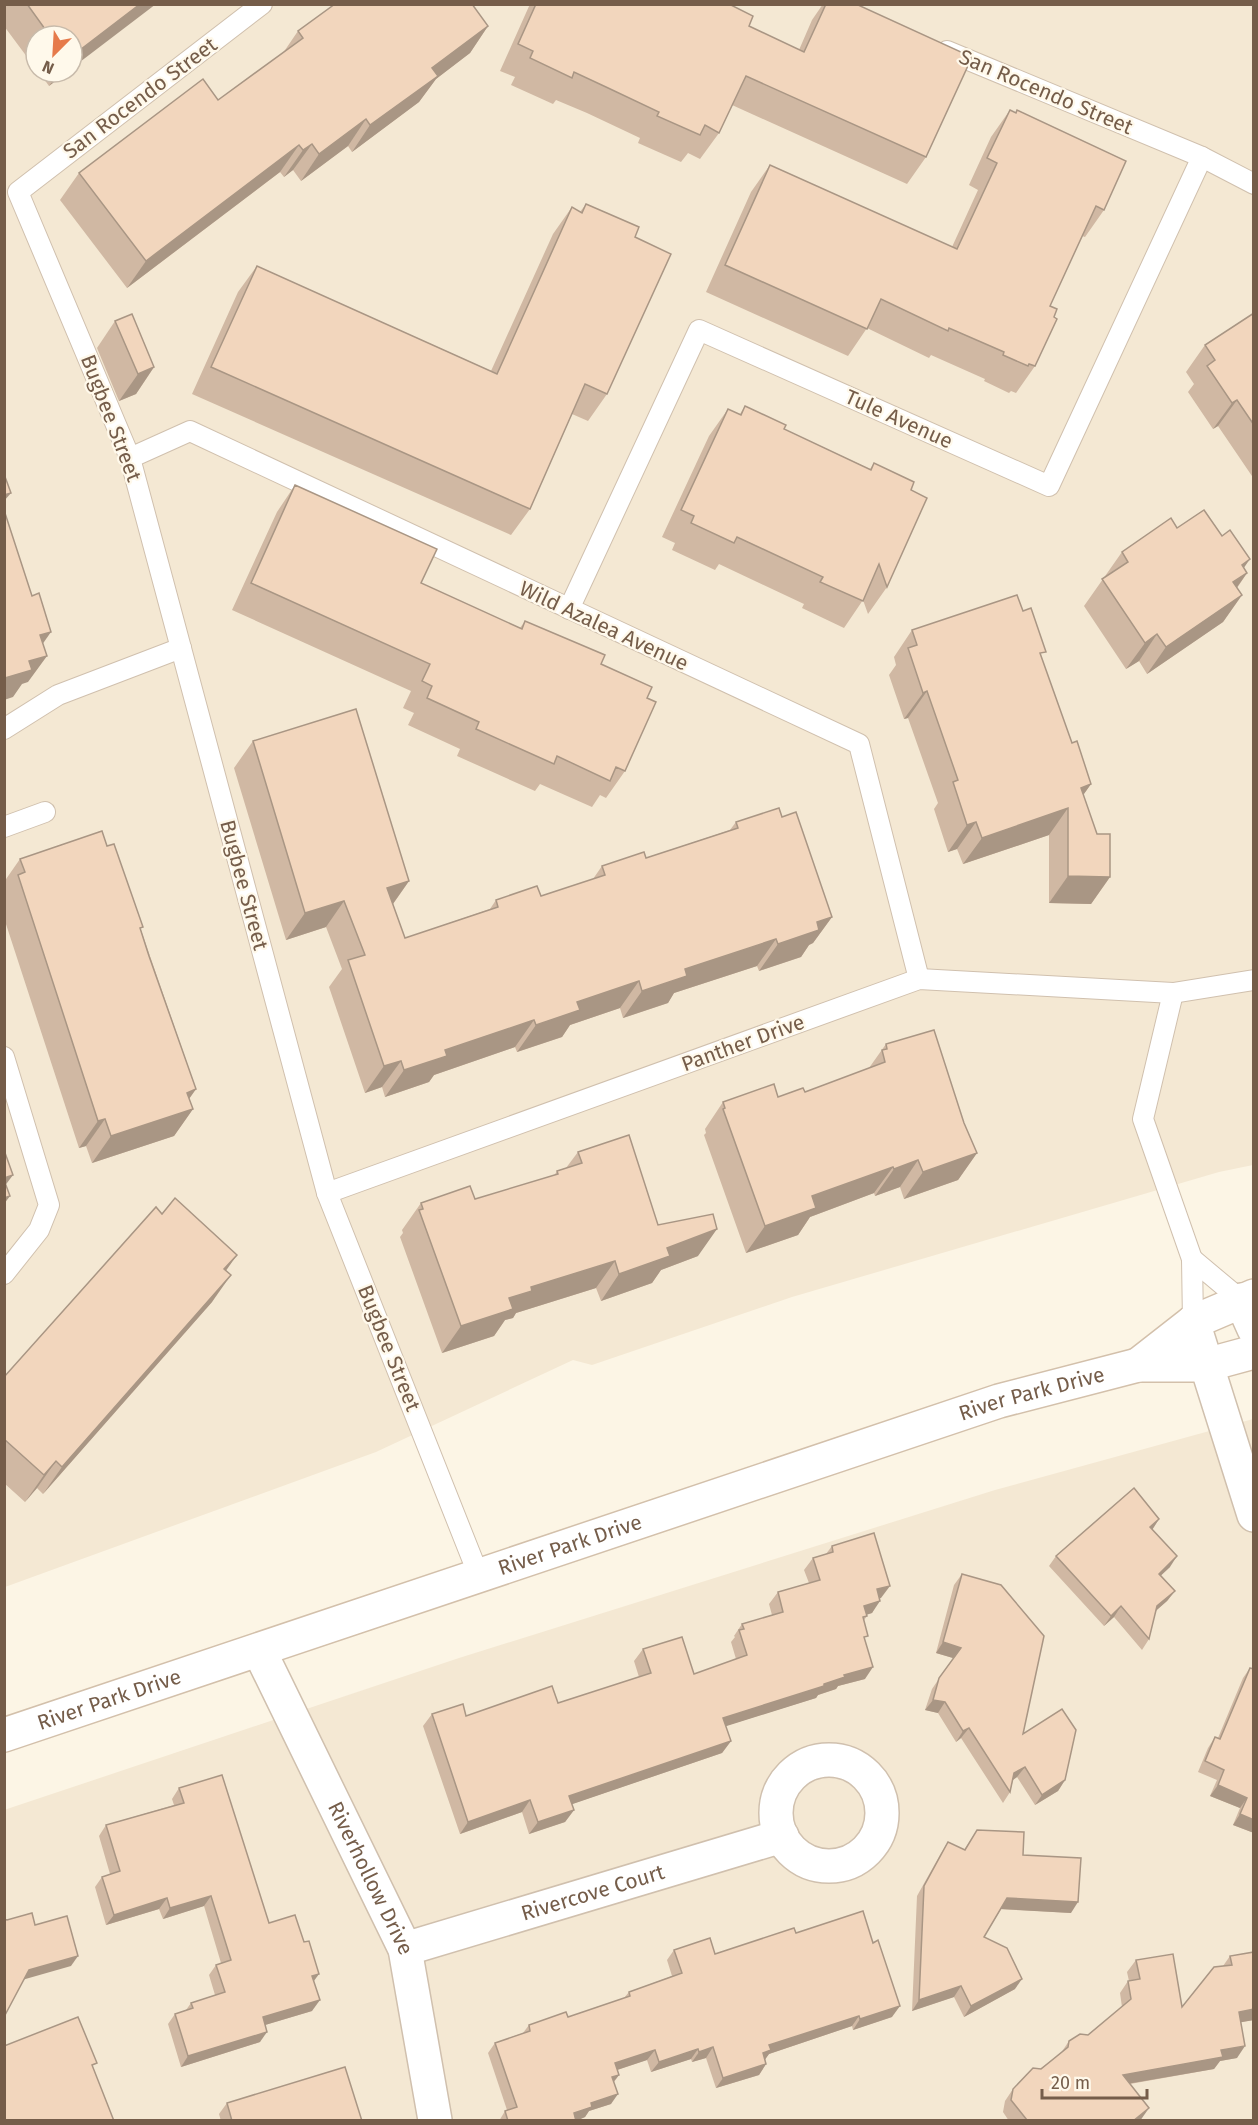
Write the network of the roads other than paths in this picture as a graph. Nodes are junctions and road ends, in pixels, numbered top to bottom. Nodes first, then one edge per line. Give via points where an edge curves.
1 (262, 4) edge
2 (926, 41) edge
3 (1202, 157) junction
4 (1254, 184) edge
5 (18, 192) joint
6 (130, 458) junction
7 (569, 609) junction
8 (181, 648) junction
9 (4, 729) edge
10 (45, 812) dead end
11 (4, 826) edge
12 (919, 979) junction
13 (1254, 980) edge
14 (1173, 993) junction
15 (4, 1057) edge
16 (327, 1193) junction
17 (1192, 1259) junction
18 (9, 1269) edge
19 (1249, 1308) edge
20 (1193, 1322) junction
21 (1254, 1352) edge
22 (1138, 1365) junction
23 (1206, 1365) junction
24 (1248, 1476) edge
25 (1254, 1515) edge
26 (479, 1576) junction
27 (260, 1650) junction
28 (4, 1735) edge
29 (782, 1836) dead end
30 (405, 1949) junction
31 (435, 2121) edge

1 - 5 lane, San Rocendo Street
2 - 3 lane, San Rocendo Street
3 - 4 lane, San Rocendo Street
3 - 7 lane, Tule Avenue via 1049,486 699,330
5 - 6 lane, Bugbee Street
6 - 7 lane, Wild Azalea Avenue via 190,431
6 - 8 lane, Bugbee Street
7 - 12 lane, Wild Azalea Avenue via 860,744
8 - 9 lane via 58,695
8 - 16 lane, Bugbee Street
10 - 11 lane
12 - 14 lane, Panther Drive
12 - 16 lane, Panther Drive
13 - 14 lane, Panther Drive
14 - 17 lane via 1143,1119
15 - 18 lane via 49,1205 39,1230
16 - 26 lane, Bugbee Street
17 - 19 lane
17 - 20 lane
19 - 20 street, River Park Drive
20 - 22 street, River Park Drive
20 - 23 street
21 - 23 street, River Park Drive
22 - 23 street, River Park Drive
22 - 26 street, River Park Drive via 999,1401
23 - 24 street
24 - 25 street
26 - 27 street, River Park Drive
27 - 28 street, River Park Drive
27 - 30 street, Riverhollow Drive
29 - 30 street, Rivercove Court
30 - 31 street, Riverhollow Drive

